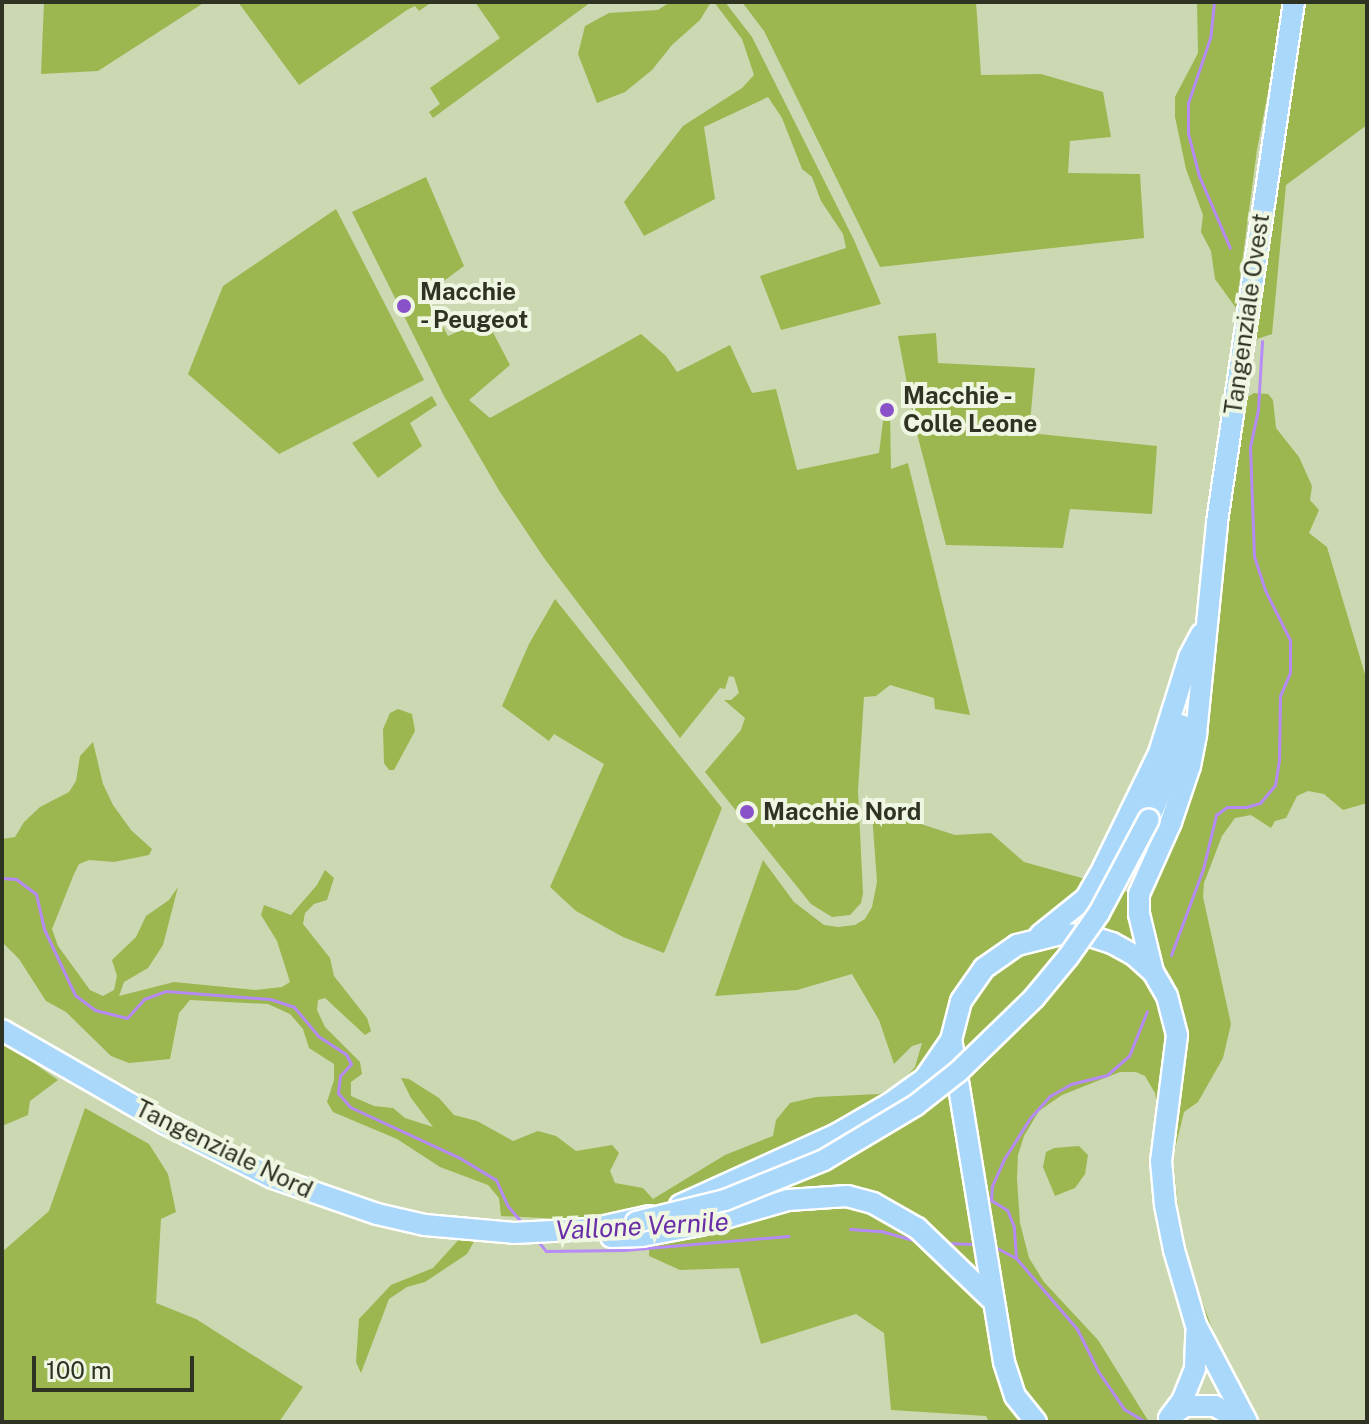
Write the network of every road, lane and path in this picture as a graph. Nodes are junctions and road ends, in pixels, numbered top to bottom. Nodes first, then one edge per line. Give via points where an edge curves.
1 (1294, 2) edge
2 (1205, 627) junction
3 (1036, 938) junction
4 (1153, 972) junction
5 (2, 1030) edge
6 (951, 1040) junction
7 (636, 1222) junction
8 (548, 1233) junction
9 (993, 1301) junction
10 (1196, 1325) junction
11 (1166, 1420) edge
12 (1036, 1422) edge
13 (1244, 1422) edge

1 - 2 main road, Tangenziale Ovest
2 - 3 main road, Tangenziale Ovest via 1189,657 1159,753 1103,868 1086,898
2 - 4 main road, Tangenziale Ovest via 1190,766 1139,894
2 - 7 main road, Tangenziale Nord, bridge via 1169,770 1149,819 1099,913 998,1037 905,1112 824,1160 725,1200
3 - 4 main road via 1087,935 1134,955
3 - 6 main road via 999,955 978,976 961,1001
4 - 10 main road, Tangenziale Ovest via 1167,996 1177,1035 1161,1161 1165,1205
5 - 8 main road, Tangenziale Nord via 164,1123 317,1195 425,1225
6 - 7 main road, bridge via 925,1078 870,1115 755,1172
6 - 9 main road
7 - 8 main road, Tangenziale Nord
8 - 9 main road via 574,1239 642,1236 788,1200 847,1196 873,1203 917,1228
9 - 12 main road via 1015,1396
10 - 11 main road via 1195,1368 1182,1401
10 - 13 main road
11 - 13 main road via 1185,1406 1200,1404 1229,1411

